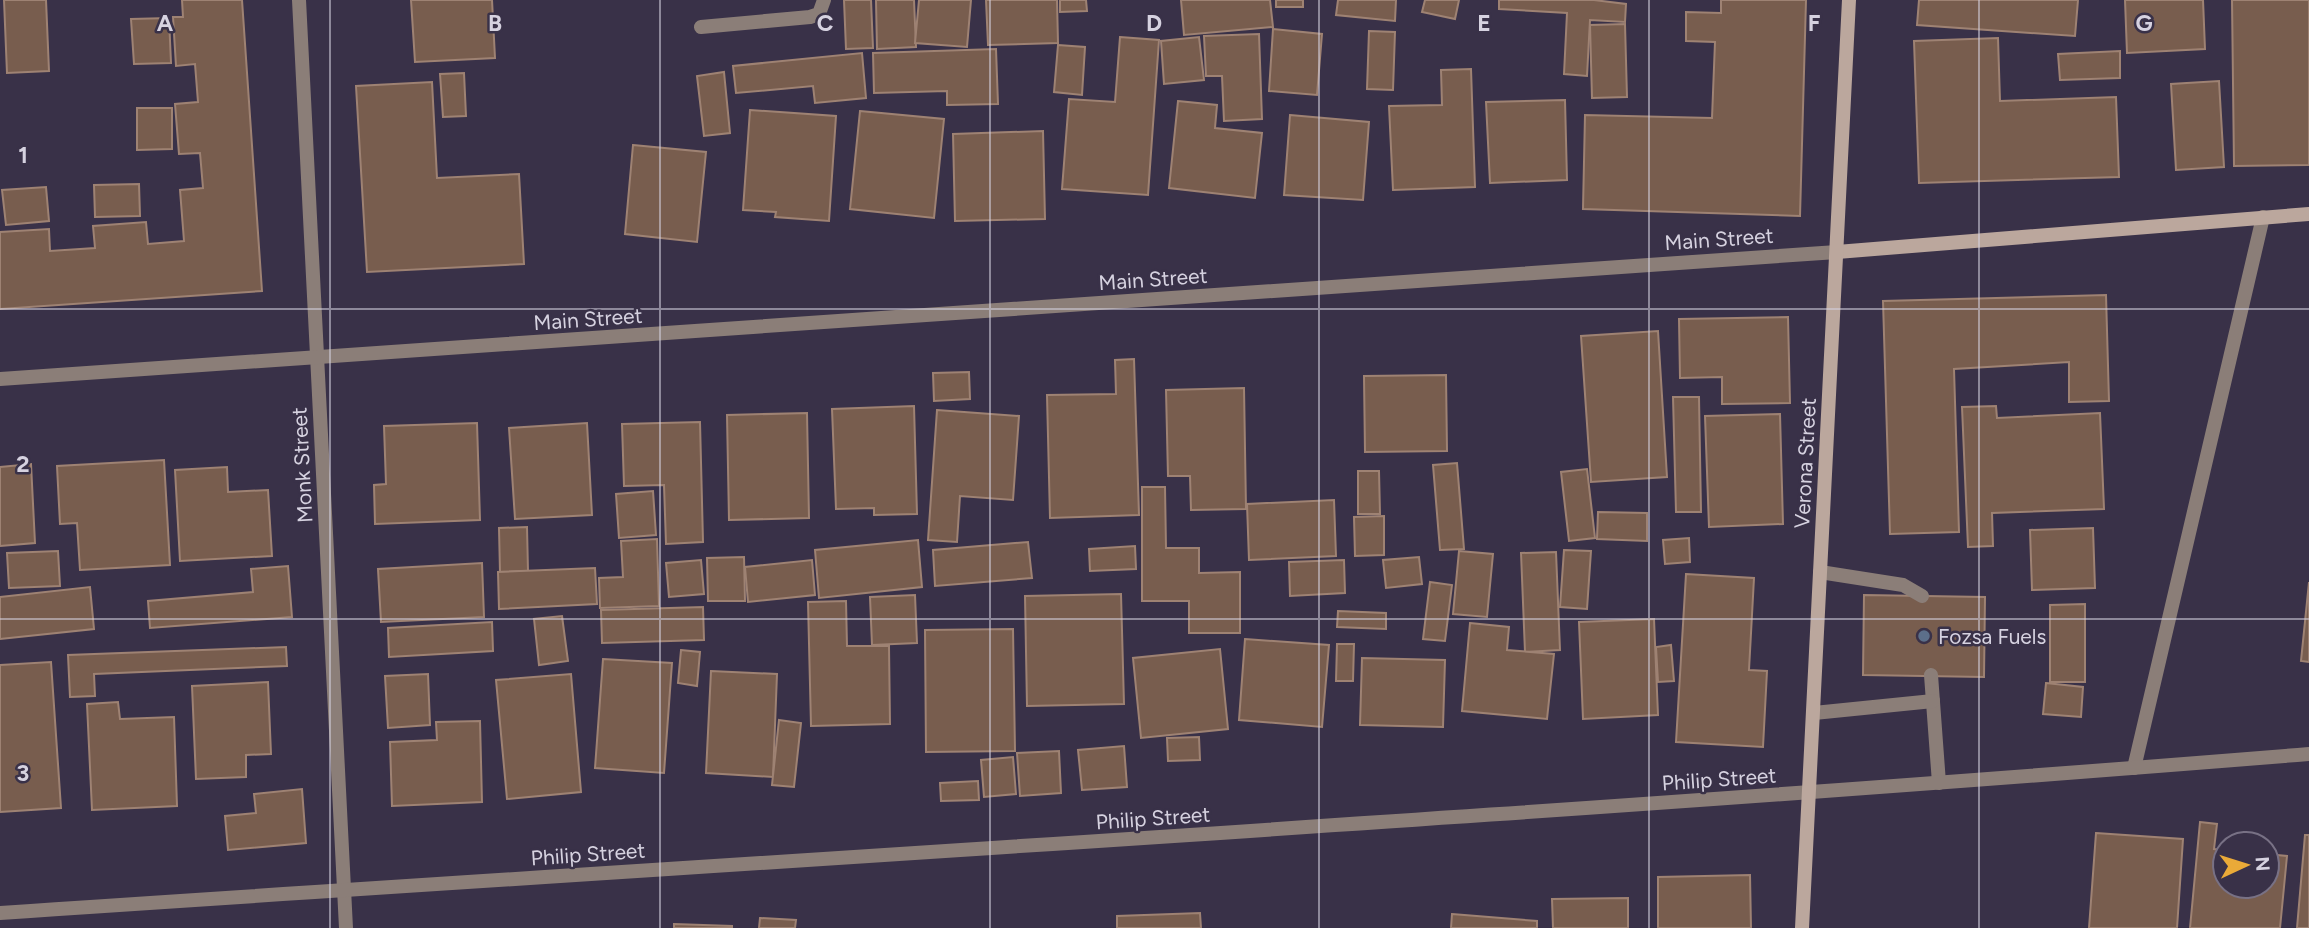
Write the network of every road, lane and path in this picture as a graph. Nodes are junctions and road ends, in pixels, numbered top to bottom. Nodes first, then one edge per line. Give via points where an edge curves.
1 (299, 0) edge
2 (824, 0) edge
3 (1849, 0) edge
4 (701, 27) dead end
5 (2309, 214) edge
6 (2263, 217) junction
7 (1837, 252) junction
8 (318, 359) junction
9 (0, 379) edge
10 (1821, 572) junction
11 (1922, 596) dead end
12 (1931, 675) dead end
13 (1933, 701) junction
14 (1814, 713) junction
15 (2309, 754) edge
16 (2134, 768) junction
17 (1939, 783) junction
18 (1810, 794) junction
19 (344, 890) junction
20 (0, 913) edge
21 (346, 928) edge
22 (1802, 928) edge

1 - 8 street, Monk Street
2 - 4 street via 819,14 810,16
3 - 7 main road, Verona Street
5 - 6 main road, Main Street
6 - 7 main road, Main Street
6 - 16 street
7 - 8 street, Main Street
7 - 10 main road, Verona Street
8 - 9 street, Main Street
8 - 19 street, Monk Street
10 - 11 street via 1903,585
10 - 14 main road, Verona Street
12 - 13 street
13 - 14 street
13 - 17 street
14 - 18 main road, Verona Street
15 - 16 street, Philip Street
16 - 17 street, Philip Street
17 - 18 street, Philip Street
18 - 19 street, Philip Street
18 - 22 main road, Verona Street
19 - 20 street, Philip Street
19 - 21 street, Monk Street

